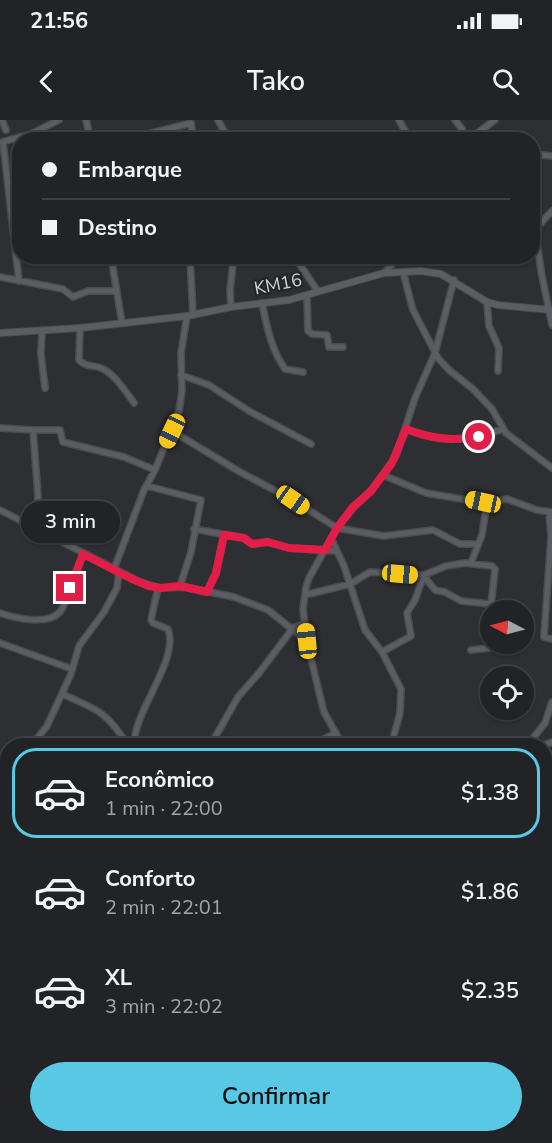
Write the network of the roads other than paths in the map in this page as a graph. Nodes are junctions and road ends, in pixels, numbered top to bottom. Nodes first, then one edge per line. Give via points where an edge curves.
1 (2, 120) edge
2 (59, 120) edge
3 (162, 120) edge
4 (455, 120) edge
5 (495, 120) edge
6 (194, 121) edge
7 (164, 128) junction
8 (462, 129) dead end
9 (6, 130) dead end
10 (39, 130) joint
11 (33, 132) edge
12 (151, 132) edge
13 (479, 132) edge
14 (2, 142) edge
15 (552, 211) edge
16 (12, 212) edge
17 (540, 224) edge
18 (540, 256) edge
19 (18, 264) edge
20 (112, 264) edge
21 (190, 264) edge
22 (233, 264) edge
23 (299, 264) edge
24 (392, 264) edge
25 (403, 272) junction
26 (384, 273) junction
27 (0, 277) edge
28 (454, 280) junction
29 (19, 281) junction
30 (116, 291) junction
31 (317, 291) junction
32 (307, 295) junction
33 (487, 302) junction
34 (262, 303) junction
35 (231, 307) junction
36 (550, 310) edge
37 (190, 315) junction
38 (122, 323) junction
39 (552, 326) edge
40 (80, 328) junction
41 (42, 331) junction
42 (0, 333) edge
43 (343, 347) dead end
44 (435, 353) junction
45 (498, 371) dead end
46 (303, 372) dead end
47 (181, 375) junction
48 (45, 388) dead end
49 (134, 403) dead end
50 (0, 428) edge
51 (406, 429) junction
52 (503, 429) junction
53 (33, 430) junction
54 (172, 431) junction
55 (311, 444) dead end
56 (552, 468) edge
57 (155, 470) junction
58 (383, 475) junction
59 (147, 486) junction
60 (488, 502) junction
61 (0, 510) edge
62 (551, 512) edge
63 (337, 528) junction
64 (194, 529) junction
65 (36, 530) junction
66 (224, 535) junction
67 (331, 538) junction
68 (478, 544) junction
69 (325, 550) junction
70 (337, 550) junction
71 (83, 554) junction
72 (471, 563) junction
73 (116, 570) junction
74 (424, 576) junction
75 (350, 584) junction
76 (180, 586) junction
77 (158, 588) junction
78 (207, 592) junction
79 (305, 595) junction
80 (491, 600) edge
81 (480, 603) edge
82 (549, 605) edge
83 (0, 613) edge
84 (305, 623) junction
85 (293, 628) junction
86 (552, 639) edge
87 (307, 641) junction
88 (0, 645) edge
89 (480, 648) edge
90 (471, 650) dead end
91 (382, 652) junction
92 (72, 669) junction
93 (62, 694) junction
94 (552, 702) edge
95 (121, 734) junction
96 (336, 734) junction
97 (36, 738) edge
98 (123, 738) edge
99 (134, 738) joint
100 (214, 738) edge
101 (327, 738) edge
102 (338, 738) edge
103 (393, 738) edge
104 (534, 738) edge

1 - 9 street
2 - 10 street
3 - 7 street
4 - 8 street
5 - 13 street
6 - 7 street
7 - 12 street
10 - 11 street
14 - 16 street
15 - 17 street
18 - 36 street
19 - 29 street
20 - 30 street
21 - 37 street
22 - 35 street
23 - 31 street
24 - 26 street
25 - 26 street, KM16
25 - 28 street, KM16 via 431,272
25 - 44 street via 411,305
26 - 31 street, KM16
27 - 29 street
28 - 33 street, KM16
28 - 44 street
29 - 30 street via 63,289 73,297 88,291
30 - 38 street
31 - 32 street, KM16
32 - 34 street, KM16
32 - 43 street via 308,331 327,335 329,347
33 - 36 street, KM16
33 - 45 street via 489,326 500,348
34 - 35 street, KM16
34 - 46 street via 277,358 285,369
35 - 37 street, KM16
36 - 39 street
37 - 38 street, KM16
37 - 47 street via 181,353
38 - 40 street, KM16
40 - 41 street, KM16
40 - 49 street via 79,360 108,372
41 - 42 street, KM16
41 - 48 street
44 - 51 street
44 - 52 street via 492,409
47 - 54 street via 181,401
47 - 55 street via 209,385
50 - 53 street
51 - 52 street via 430,438 458,439
51 - 58 street via 396,456
52 - 56 street
53 - 57 street via 60,430 63,442
53 - 65 street via 38,496
54 - 57 street
54 - 63 street
57 - 59 street
58 - 60 street via 426,493
58 - 63 street
59 - 64 street via 201,500
59 - 73 street
60 - 62 street via 507,499
60 - 68 street
61 - 65 street
62 - 82 street
63 - 67 street
63 - 68 street via 384,536 433,530 460,544
64 - 66 street
64 - 76 street
65 - 71 street
66 - 69 street via 244,538 252,544 268,542 289,548
66 - 78 street via 216,573
67 - 69 street
67 - 70 street
68 - 72 street
69 - 70 street
69 - 79 street via 309,578
70 - 75 street
71 - 73 street
71 - 83 street via 58,613 32,619
72 - 74 street via 446,566
72 - 80 street via 495,569
73 - 77 street
73 - 92 street via 117,588 79,646
74 - 75 street via 374,572
74 - 81 street via 435,590 464,602
74 - 91 street via 407,613 411,636
75 - 79 street
75 - 91 street via 364,630
76 - 77 street
76 - 78 street
77 - 99 street via 151,620 168,629 170,641 158,682 145,704
78 - 85 street via 268,610
79 - 84 street
82 - 86 street via 544,637
84 - 85 street
84 - 87 street
85 - 87 street
85 - 100 street via 238,697
87 - 96 street via 324,712
88 - 92 street
89 - 90 street
91 - 103 street via 402,693
92 - 93 street
93 - 95 street via 102,712
93 - 97 street via 43,733
94 - 104 street via 545,723
95 - 98 street
95 - 99 street
96 - 101 street
96 - 102 street

